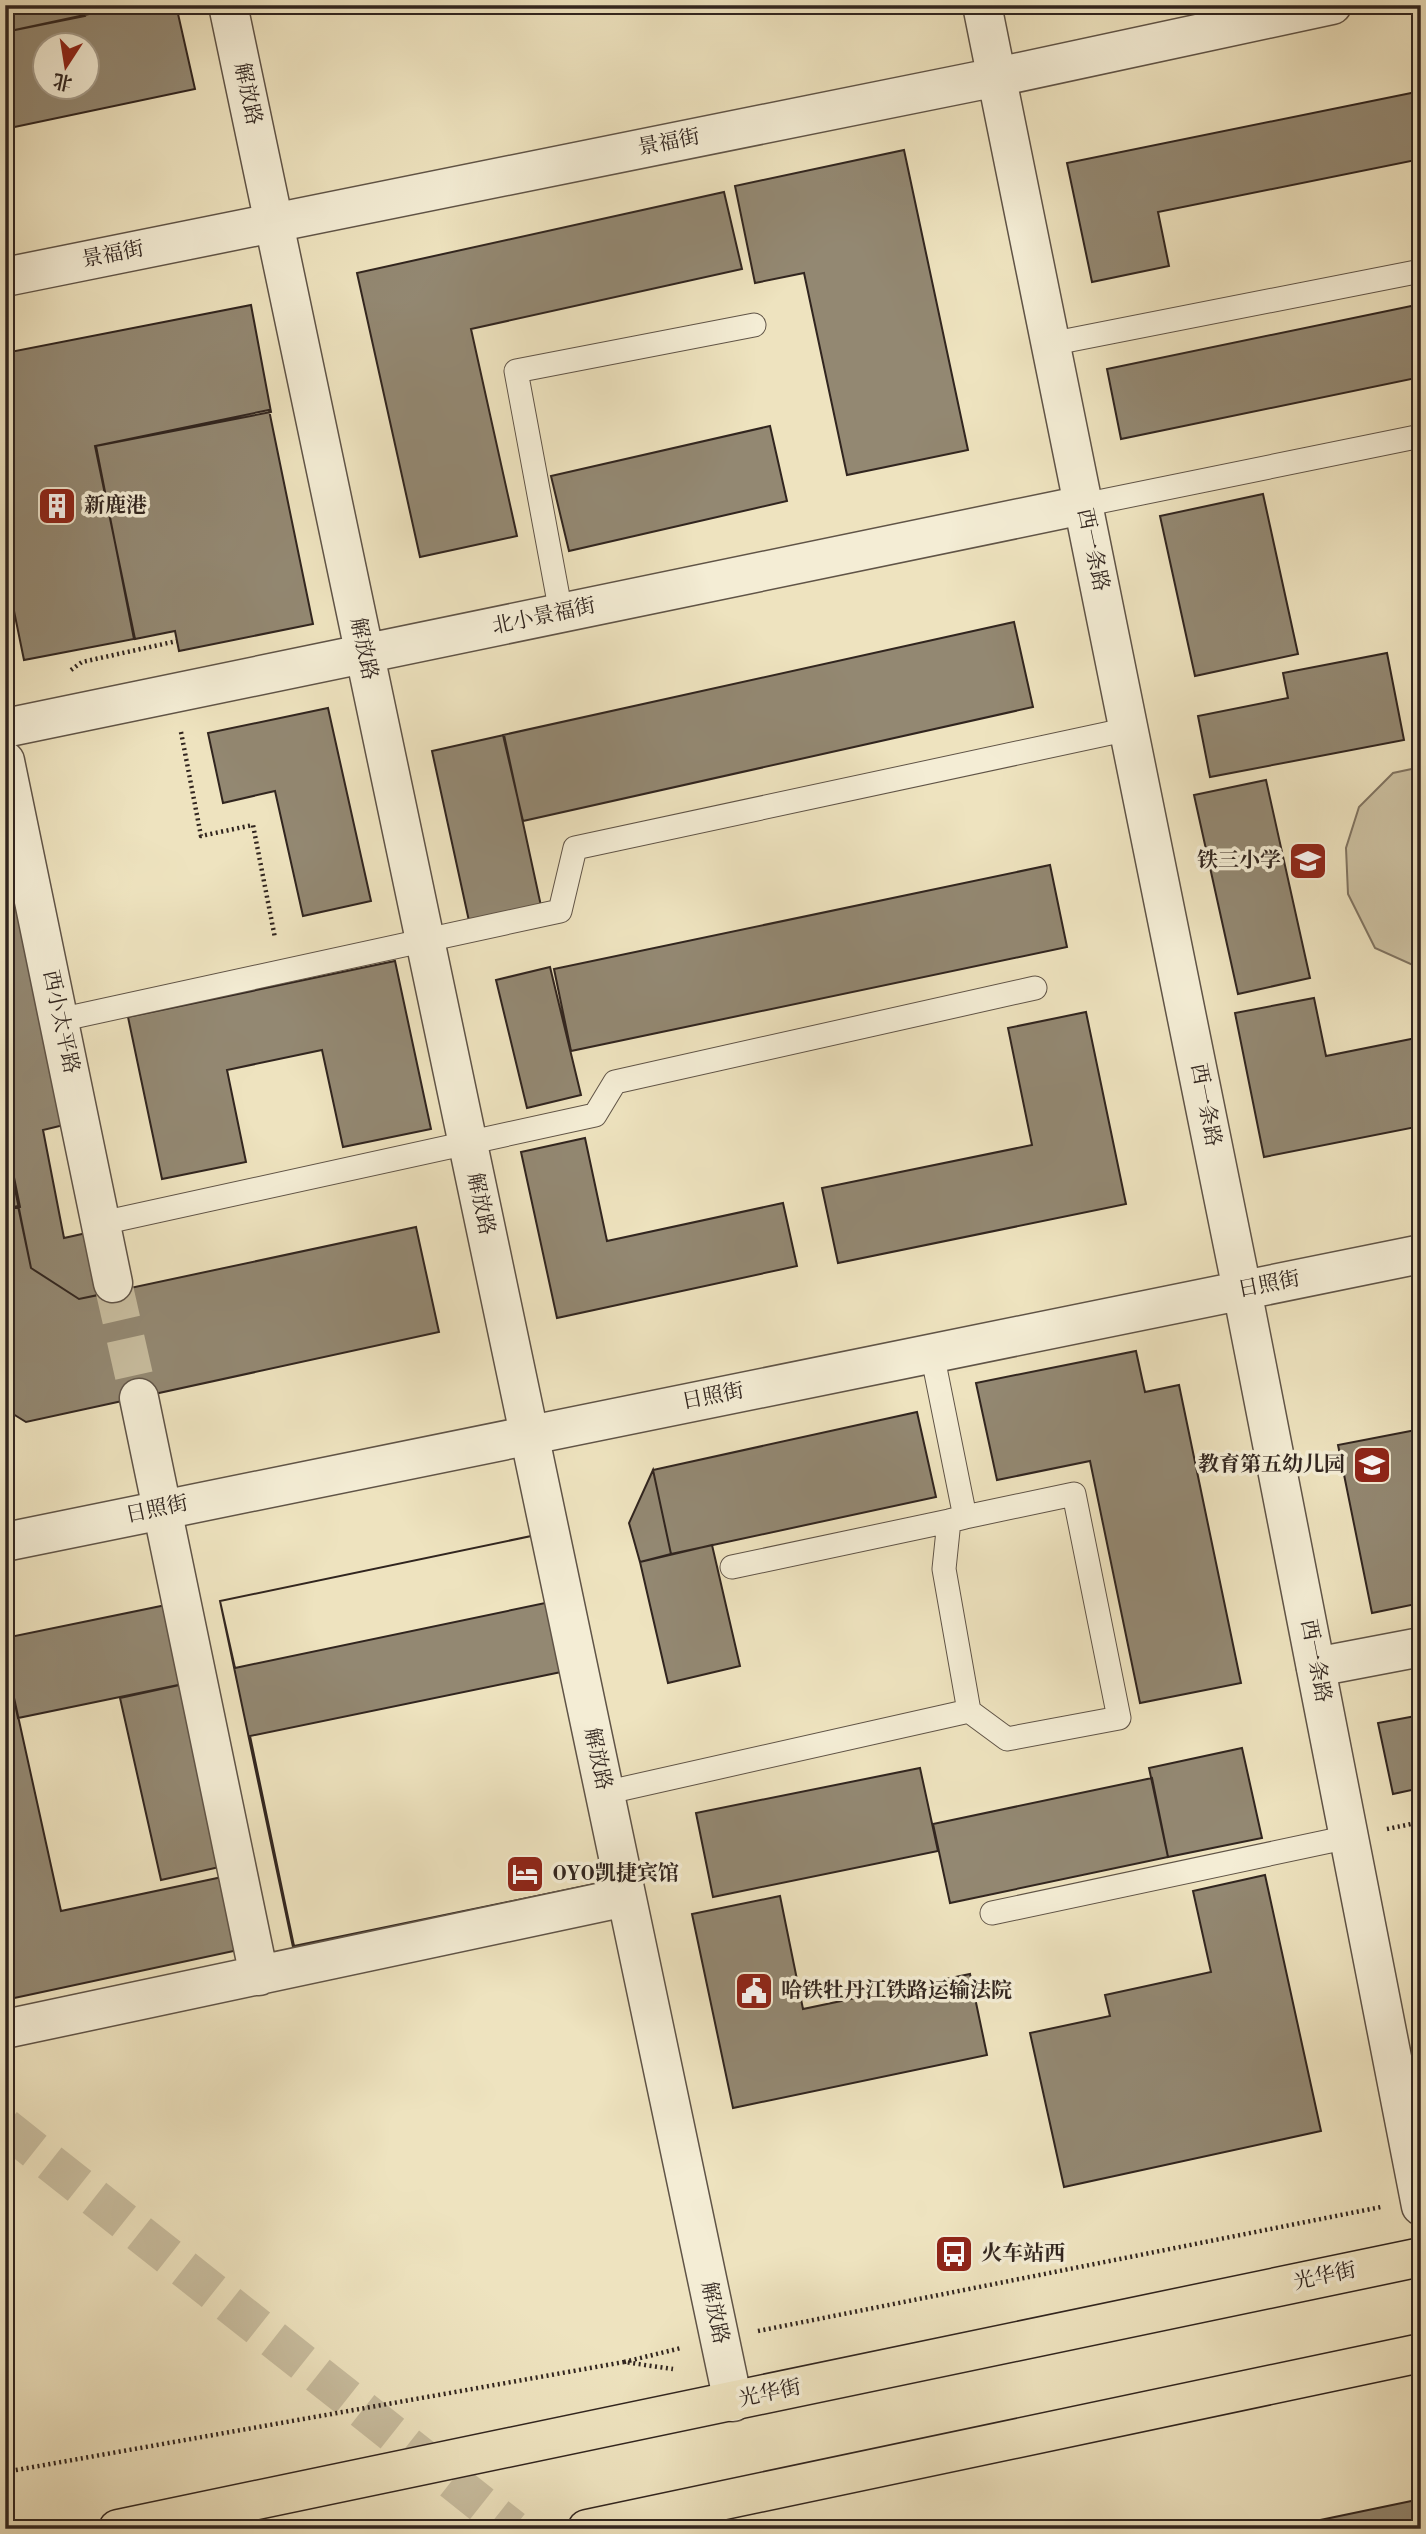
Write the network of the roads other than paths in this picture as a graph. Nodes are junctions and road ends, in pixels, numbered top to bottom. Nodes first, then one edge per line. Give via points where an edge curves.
1 (228, 5) edge
2 (982, 5) edge
3 (1332, 5) edge
4 (997, 77) junction
5 (274, 223) junction
6 (1421, 271) edge
7 (5, 277) edge
8 (754, 325) dead end
9 (1051, 344) junction
10 (1421, 436) edge
11 (1083, 505) junction
12 (561, 613) junction
13 (365, 654) junction
14 (5, 728) edge
15 (1129, 729) junction
16 (5, 761) edge
17 (425, 941) junction
18 (1035, 988) dead end
19 (59, 1020) junction
20 (468, 1144) junction
21 (102, 1223) junction
22 (1421, 1254) edge
23 (113, 1283) tunnel mouth
24 (1242, 1290) junction
25 (932, 1353) junction
26 (138, 1398) tunnel mouth
27 (529, 1434) junction
28 (162, 1509) junction
29 (957, 1519) junction
30 (5, 1542) edge
31 (732, 1567) dead end
32 (1421, 1647) edge
33 (1316, 1667) junction
34 (969, 1711) junction
35 (604, 1793) junction
36 (1349, 1837) junction
37 (626, 1896) junction
38 (992, 1913) dead end
39 (259, 1976) junction
40 (5, 2029) edge
41 (1420, 2203) edge
42 (1421, 2257) edge
43 (1421, 2353) edge
44 (733, 2402) junction
45 (626, 2525) edge
46 (118, 2529) edge
47 (587, 2529) edge

1 - 5 street, 解放路
2 - 4 street, 西一条路
3 - 4 street, 景福街
4 - 5 street, 景福街
4 - 9 street, 西一条路
5 - 7 street, 景福街
5 - 13 street, 解放路
6 - 9 lane
8 - 12 lane via 516,371
9 - 11 street, 西一条路
10 - 11 lane
11 - 12 street, 北小景福街
11 - 15 street, 西一条路
12 - 13 street, 北小景福街
13 - 14 street, 北小景福街
13 - 17 street, 解放路
15 - 17 lane via 575,848 560,911
15 - 24 street, 西一条路
16 - 19 street, 西小太平路
17 - 19 lane
17 - 20 street, 解放路
18 - 20 lane via 615,1082 595,1115
19 - 21 street, 西小太平路
20 - 21 lane
20 - 27 street, 解放路
21 - 23 street, 西小太平路
22 - 24 street, 日照街
24 - 25 street, 日照街
24 - 33 street, 西一条路
25 - 27 street, 日照街
25 - 29 lane
26 - 28 street
27 - 28 street, 日照街
27 - 35 street, 解放路
28 - 30 street, 日照街
28 - 39 street
29 - 31 lane
29 - 34 lane via 944,1569
29 - 34 lane via 1074,1494 1119,1718 1007,1739
32 - 33 street
33 - 36 street, 西一条路
34 - 35 lane
35 - 37 street, 解放路
36 - 38 lane
36 - 41 street, 西一条路
37 - 39 street
37 - 44 street, 解放路
39 - 40 street
42 - 44 highway, 光华街
43 - 45 highway
44 - 46 highway, 光华街
45 - 47 highway

